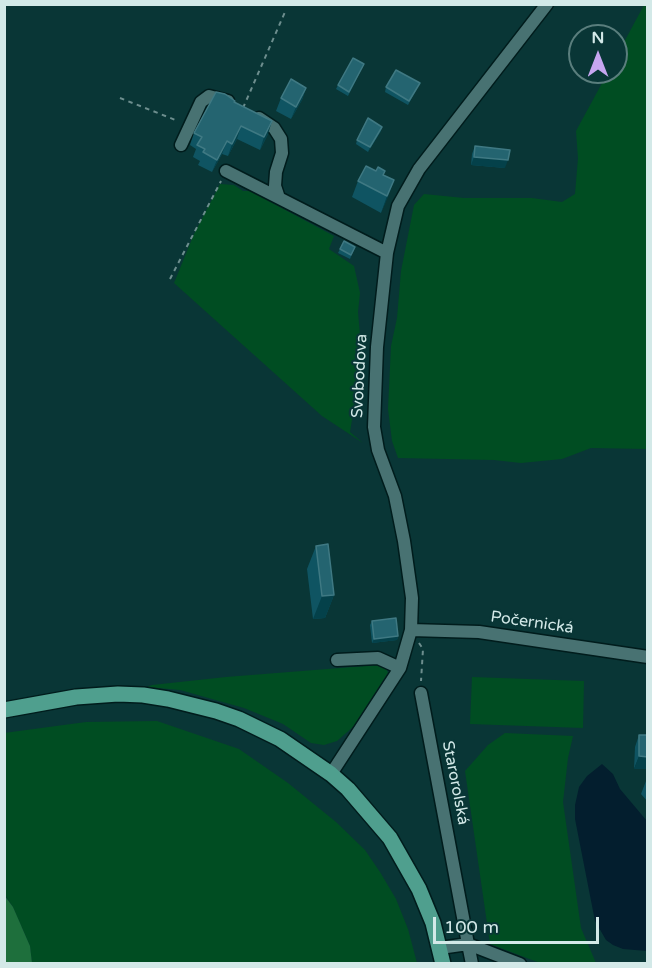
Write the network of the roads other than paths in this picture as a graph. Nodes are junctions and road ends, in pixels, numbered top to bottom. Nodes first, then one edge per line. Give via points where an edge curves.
1 (547, 4) edge
2 (181, 146) dead end
3 (226, 171) road end
4 (279, 198) junction
5 (387, 253) junction
6 (411, 630) junction
7 (648, 657) edge
8 (337, 660) dead end
9 (400, 668) junction
10 (421, 693) road end
11 (4, 710) edge
12 (331, 774) junction
13 (468, 944) junction
14 (442, 956) edge
15 (503, 960) edge
16 (472, 963) edge
17 (520, 963) edge

1 - 5 street, Svobodova via 419,169 398,206
2 - 4 street via 201,102 209,96 247,110 274,128 281,139 275,186
3 - 4 street
4 - 5 street
5 - 6 street, Svobodova via 374,427 404,542 412,598
6 - 7 street, Počernická via 479,632
6 - 9 street, Svobodova
8 - 9 street via 378,658
9 - 12 street, Svobodova
10 - 13 street, Starorolská
11 - 12 main road via 93,695 168,699 216,711 262,730
12 - 14 main road via 363,804 402,856 423,897
13 - 14 street
13 - 15 street
13 - 16 street, Starorolská
15 - 17 street

